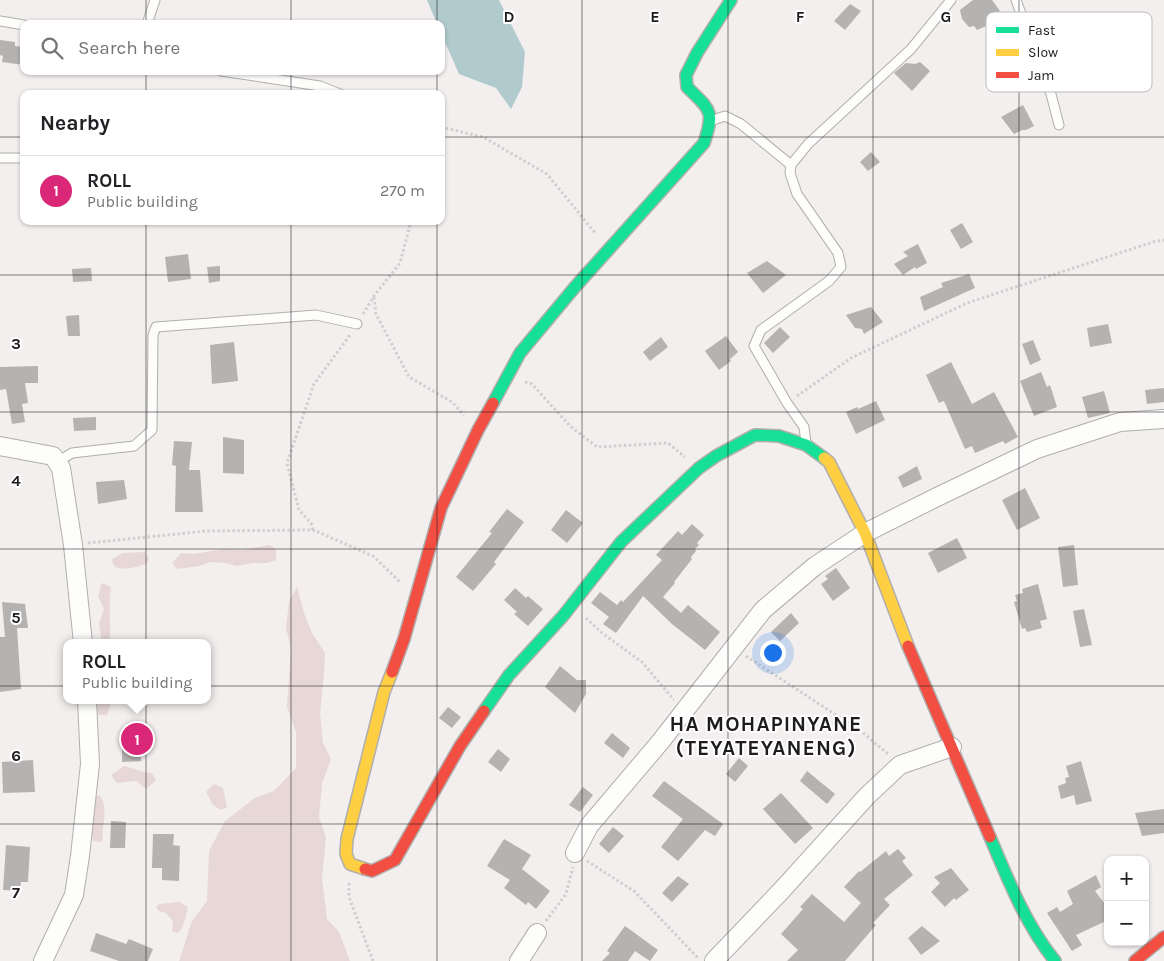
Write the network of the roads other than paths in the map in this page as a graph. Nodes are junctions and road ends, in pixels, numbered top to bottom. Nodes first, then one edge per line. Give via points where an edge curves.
1 (156, 0) edge
2 (731, 0) edge
3 (951, 0) edge
4 (1016, 0) edge
5 (1020, 12) edge
6 (0, 20) edge
7 (148, 20) edge
8 (20, 24) edge
9 (247, 75) edge
10 (330, 90) edge
11 (1050, 92) edge
12 (711, 120) junction
13 (1059, 125) dead end
14 (0, 158) edge
15 (20, 158) edge
16 (791, 165) junction
17 (357, 324) road end
18 (1164, 419) edge
19 (806, 445) junction
20 (0, 446) edge
21 (57, 462) junction
22 (865, 533) junction
23 (84, 639) edge
24 (87, 704) edge
25 (952, 747) junction
26 (575, 853) road end
27 (537, 933) road end
28 (1164, 937) edge
29 (42, 961) edge
30 (519, 961) edge
31 (714, 961) edge
32 (1055, 961) edge
33 (1135, 961) edge

1 - 7 lane
2 - 12 street via 686,75 687,87 708,108
3 - 16 lane via 911,49 808,144
4 - 5 lane
6 - 8 lane
9 - 10 lane
11 - 13 lane
12 - 16 lane via 725,116 741,124
12 - 19 street via 704,143 520,353 478,430 441,508 404,638 384,692 347,839 346,854 350,864 372,872 395,860 460,746 508,675 563,616 621,542 700,468 755,435 779,436
14 - 15 lane
16 - 19 lane via 790,173 797,194 838,253 841,267 829,281 761,330 754,346 804,427
17 - 21 lane via 316,315 156,327 153,335 152,430 134,446 72,453
18 - 22 street via 1120,422 1037,449
19 - 22 street via 829,462
20 - 21 street via 53,456
21 - 23 street via 61,468 73,545
22 - 25 street via 897,619
22 - 26 street via 815,566 763,610 589,826
24 - 29 street via 90,764 74,895
25 - 31 street via 900,765 867,796
25 - 32 street via 1003,870 1040,942
27 - 30 street
28 - 33 street

